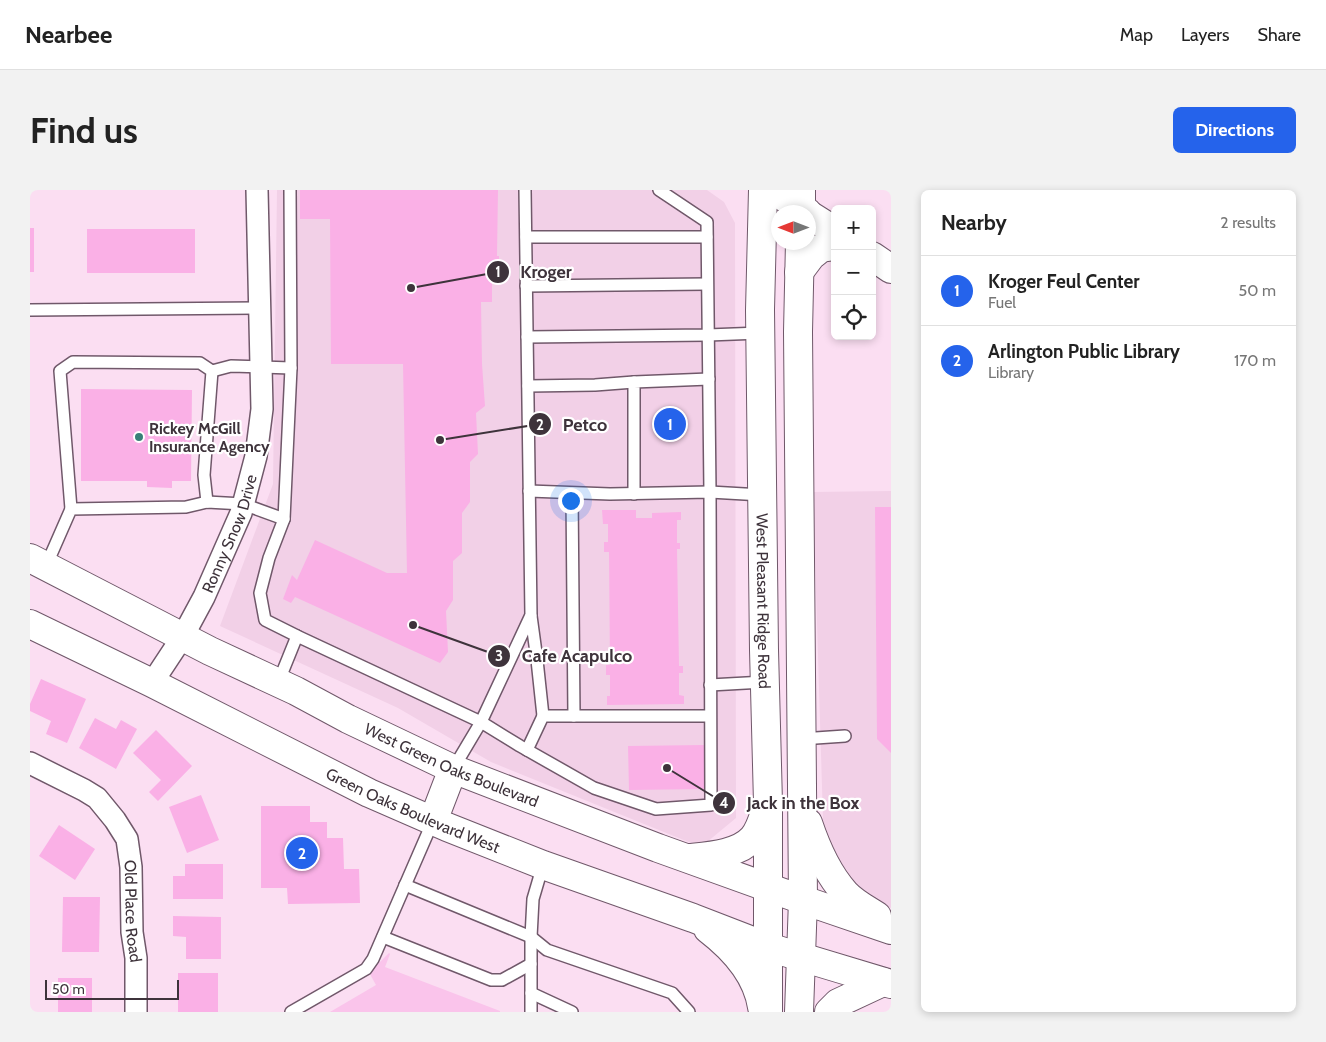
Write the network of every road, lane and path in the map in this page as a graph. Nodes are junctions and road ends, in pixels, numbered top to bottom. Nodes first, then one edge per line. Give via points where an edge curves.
1 (257, 190) edge
2 (290, 190) edge
3 (525, 190) edge
4 (659, 190) edge
5 (763, 190) edge
6 (773, 190) edge
7 (800, 205) edge
8 (816, 216) edge
9 (831, 228) edge
10 (526, 237) junction
11 (707, 237) junction
12 (831, 247) edge
13 (800, 250) edge
14 (876, 259) edge
15 (891, 268) edge
16 (799, 272) junction
17 (707, 284) junction
18 (526, 286) junction
19 (260, 308) junction
20 (30, 310) edge
21 (760, 333) junction
22 (708, 336) junction
23 (527, 338) junction
24 (260, 367) junction
25 (291, 368) junction
26 (212, 371) junction
27 (709, 379) junction
28 (634, 382) junction
29 (528, 386) junction
30 (529, 491) junction
31 (710, 492) junction
32 (572, 493) junction
33 (634, 494) junction
34 (762, 495) junction
35 (207, 502) junction
36 (244, 504) junction
37 (800, 505) junction
38 (71, 509) junction
39 (284, 519) junction
40 (38, 562) edge
41 (531, 616) junction
42 (30, 624) edge
43 (183, 636) junction
44 (297, 636) junction
45 (765, 682) junction
46 (152, 683) junction
47 (278, 683) junction
48 (710, 685) junction
49 (543, 716) junction
50 (574, 716) junction
51 (710, 716) junction
52 (481, 722) junction
53 (845, 736) dead end
54 (802, 739) junction
55 (527, 750) junction
56 (30, 763) edge
57 (453, 769) junction
58 (802, 800) junction
59 (768, 802) junction
60 (433, 821) junction
61 (689, 859) junction
62 (543, 865) junction
63 (405, 885) junction
64 (768, 887) junction
65 (803, 900) junction
66 (693, 918) junction
67 (891, 924) edge
68 (891, 930) edge
69 (383, 937) junction
70 (531, 937) junction
71 (768, 947) junction
72 (807, 958) junction
73 (531, 964) junction
74 (887, 983) edge
75 (531, 993) junction
76 (136, 1012) edge
77 (291, 1012) edge
78 (531, 1012) edge
79 (572, 1012) edge
80 (689, 1012) edge
81 (763, 1012) edge
82 (768, 1012) edge
83 (798, 1012) edge
84 (829, 1012) edge

1 - 19 street, Ronny Snow Drive
2 - 25 lane
3 - 10 lane
4 - 11 lane via 707,222
5 - 21 main road, West Pleasant Ridge Road
6 - 7 main road
8 - 9 main road
10 - 11 lane
10 - 18 lane
11 - 17 lane
12 - 16 main road via 821,248
13 - 16 main road
14 - 15 main road
16 - 37 main road
17 - 18 lane
17 - 22 lane
18 - 23 lane
19 - 20 lane
19 - 24 street, Ronny Snow Drive
21 - 22 lane
21 - 34 main road, West Pleasant Ridge Road
22 - 23 lane
22 - 27 lane
23 - 29 lane
24 - 25 lane
24 - 26 lane via 231,366
24 - 36 street, Ronny Snow Drive via 262,409 256,456
25 - 39 lane
26 - 35 lane via 204,475
26 - 38 lane via 200,363 83,362 74,362 60,371
27 - 28 lane
27 - 31 lane
28 - 29 lane via 596,386
28 - 33 lane
29 - 30 lane
30 - 32 lane
30 - 41 lane
31 - 33 lane
31 - 34 lane
31 - 48 lane
32 - 33 lane
32 - 50 lane
34 - 37 main road
34 - 45 main road, West Pleasant Ridge Road
35 - 36 lane
35 - 38 lane via 186,507
36 - 39 lane
36 - 43 street, Ronny Snow Drive via 204,597
37 - 54 main road
38 - 40 lane
39 - 44 lane via 260,593 265,620
40 - 43 main road, West Green Oaks Boulevard
41 - 49 lane
41 - 52 lane
42 - 46 main road, Green Oaks Boulevard West
43 - 46 street, Ronny Snow Drive
43 - 47 main road, West Green Oaks Boulevard
44 - 47 lane
44 - 52 lane
45 - 48 lane
45 - 59 main road, West Pleasant Ridge Road
46 - 60 main road, Green Oaks Boulevard West via 369,793
47 - 57 main road, West Green Oaks Boulevard
48 - 51 lane
49 - 50 lane
49 - 55 lane
50 - 51 lane
51 - 55 lane via 711,805 656,808 594,788
52 - 55 lane
52 - 57 lane
53 - 54 lane
54 - 58 main road
56 - 76 street, Old Place Road via 97,798 127,839 136,958
57 - 60 main road
57 - 61 main road, West Green Oaks Boulevard
58 - 65 main road
58 - 67 main road via 814,844 845,894
59 - 61 main road via 753,838 736,849
59 - 64 main road, West Pleasant Ridge Road
60 - 62 main road, Green Oaks Boulevard West
60 - 63 lane
61 - 64 main road, West Green Oaks Boulevard
62 - 66 main road, Green Oaks Boulevard West
62 - 70 lane via 533,899
63 - 69 lane
63 - 70 lane
64 - 65 main road, West Green Oaks Boulevard
64 - 71 main road, West Pleasant Ridge Road
65 - 68 main road, West Green Oaks Boulevard
65 - 72 main road
66 - 71 main road, Green Oaks Boulevard West
66 - 81 main road via 739,958 754,980
69 - 73 lane via 491,980 502,980
69 - 77 lane via 366,969
70 - 73 lane
70 - 80 lane via 547,950 672,993
71 - 72 main road, Green Oaks Boulevard West
71 - 82 main road, West Pleasant Ridge Road
72 - 74 main road
72 - 83 main road
73 - 75 lane
74 - 84 main road via 838,1003
75 - 78 lane
75 - 79 lane

